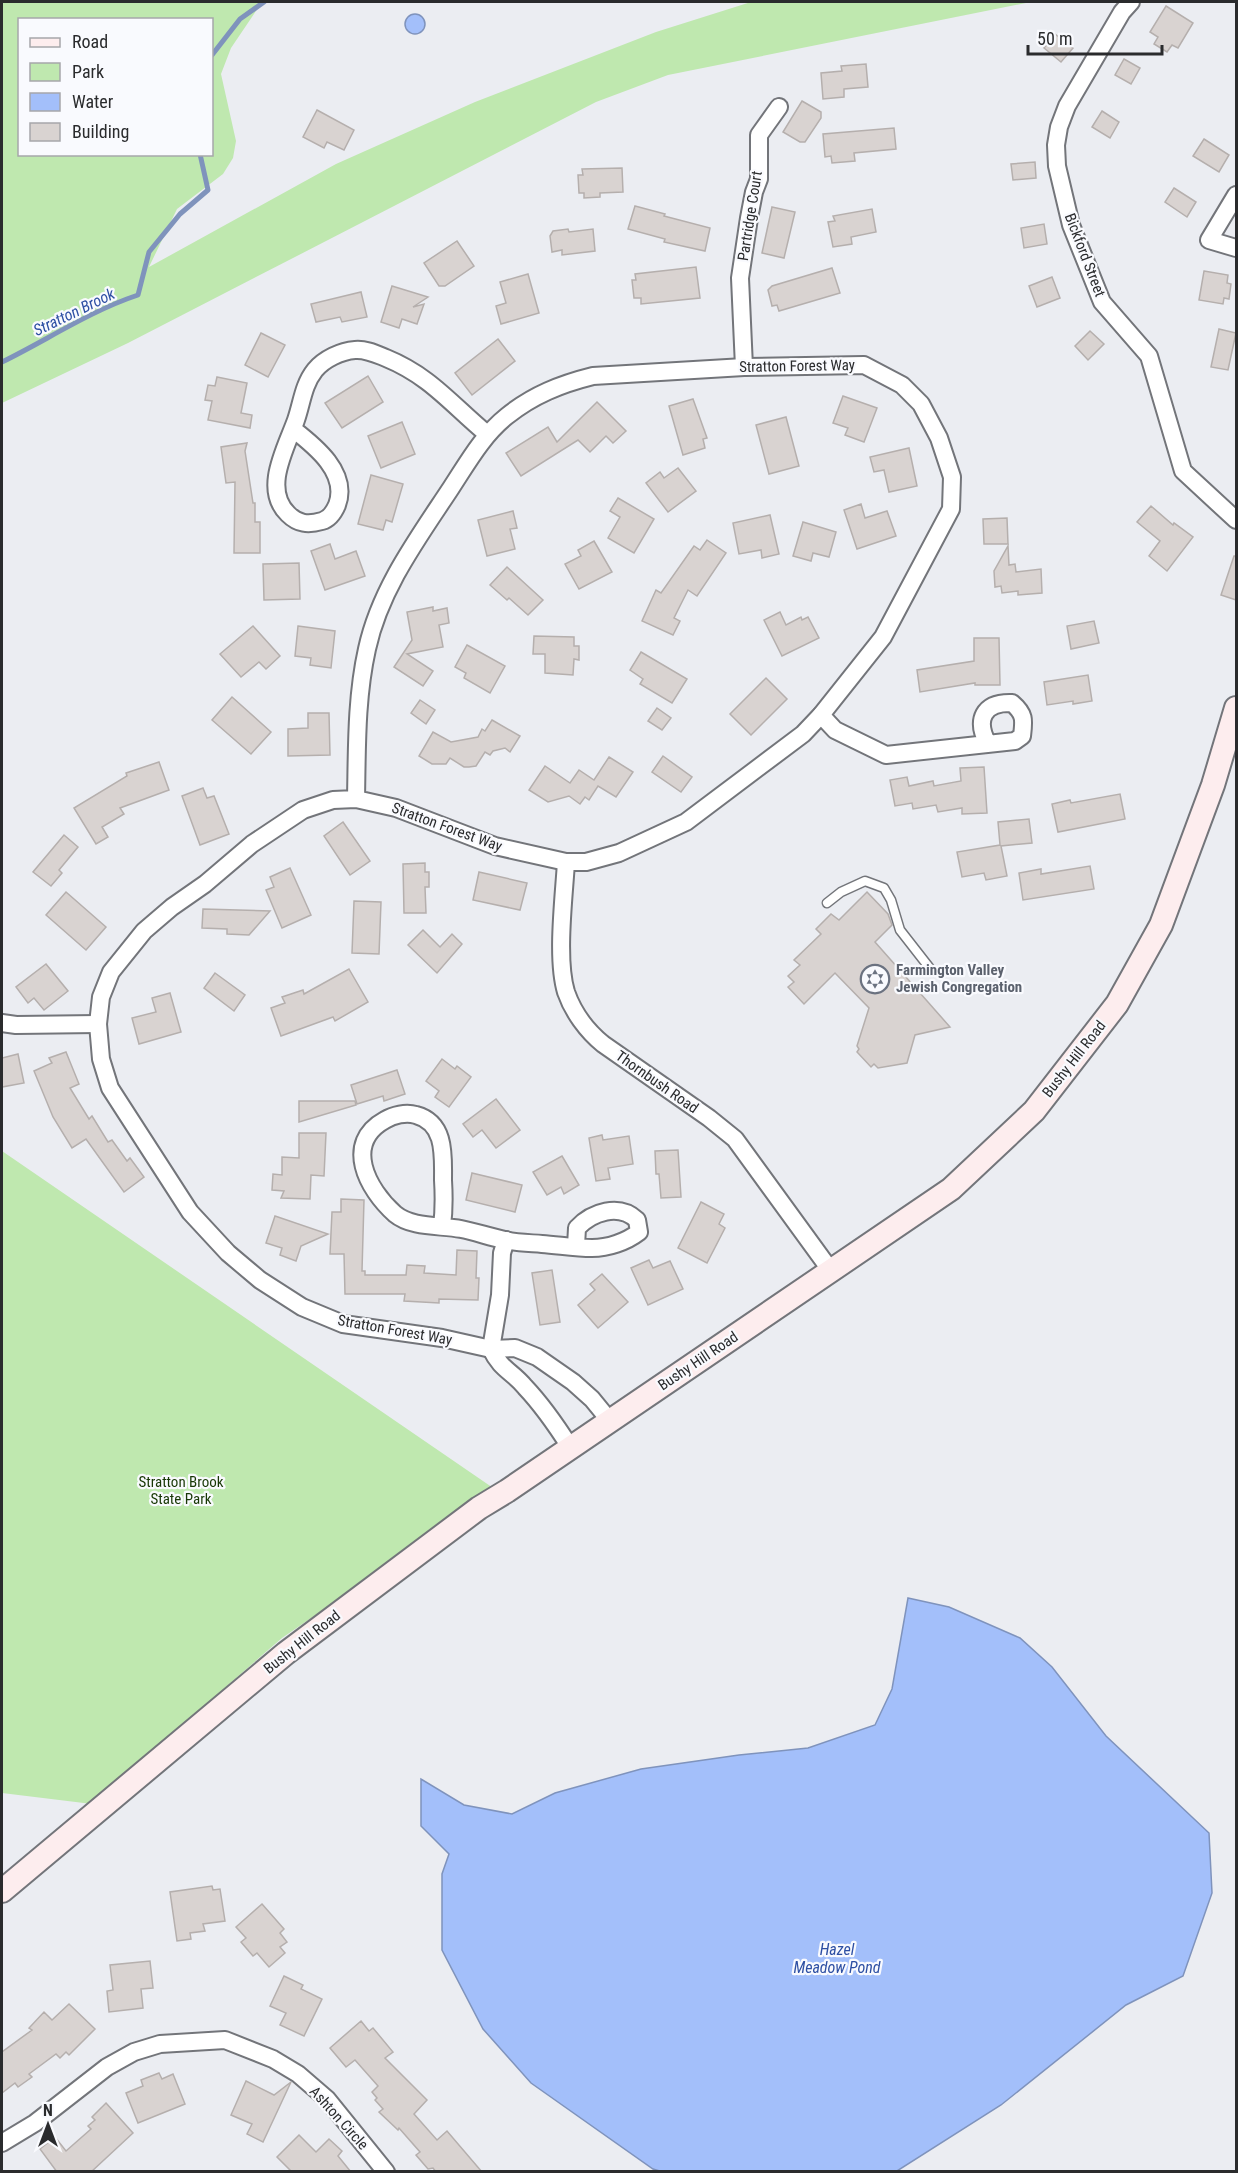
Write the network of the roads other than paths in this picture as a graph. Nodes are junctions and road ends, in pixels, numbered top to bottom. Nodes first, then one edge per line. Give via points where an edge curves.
1 (1131, 2) edge
2 (779, 107) dead end
3 (1236, 195) edge
4 (1236, 248) edge
5 (744, 367) junction
6 (293, 429) junction
7 (487, 434) junction
8 (1236, 520) edge
9 (1236, 708) edge
10 (821, 716) junction
11 (988, 744) dead end
12 (356, 799) junction
13 (566, 862) junction
14 (826, 903) dead end
15 (932, 970) dead end
16 (2, 1023) edge
17 (98, 1024) junction
18 (442, 1226) junction
19 (506, 1240) junction
20 (576, 1246) dead end
21 (831, 1270) junction
22 (491, 1349) junction
23 (610, 1421) junction
24 (570, 1448) junction
25 (2, 1891) edge
26 (2, 2143) edge
27 (386, 2172) edge

1 - 8 street, Bickford Street via 1067,106 1057,136 1057,166 1071,225 1102,302 1149,356 1183,471
2 - 5 street, Partridge Court via 759,135 759,179 740,278
3 - 4 street via 1209,240
5 - 7 street, Stratton Forest Way via 593,376 534,398
5 - 10 street, Stratton Forest Way via 864,365 902,385 921,404 939,438 952,477 951,509 883,638
6 - 6 street via 282,458 277,496 297,522 325,520 339,500 337,476 313,445
6 - 7 street via 307,382 316,368 328,359 355,350 372,352 417,372
7 - 12 street, Stratton Forest Way via 413,545 377,615 367,647 360,694
9 - 21 main road, Bushy Hill Road via 1213,785 1161,925 1117,1004 1034,1111 951,1189
10 - 11 street via 835,730 886,754
10 - 13 street, Stratton Forest Way via 803,734 686,822 619,854
12 - 13 street, Stratton Forest Way via 396,808 495,846
12 - 17 street, Stratton Forest Way via 333,800 303,810 252,844 144,931 111,972 101,997
13 - 21 street, Thornbush Road via 564,976 581,1021 603,1044 735,1139
14 - 15 lane via 865,880 884,888 900,930
16 - 17 street
17 - 22 street, Stratton Forest Way via 101,1059 110,1089 190,1212 260,1280 302,1306 343,1324
18 - 18 street via 410,1222 397,1215 371,1186 362,1150 373,1127 388,1118 406,1113 417,1115 438,1132 444,1152
18 - 19 street
19 - 20 street
19 - 22 street
21 - 23 main road, Bushy Hill Road
22 - 23 street, Stratton Forest Way via 515,1348 537,1357 573,1382
22 - 24 street via 498,1364 523,1384 550,1415
23 - 24 main road, Bushy Hill Road
24 - 25 main road, Bushy Hill Road via 479,1508 286,1653
26 - 27 street, Ashton Circle via 134,2052 160,2044 225,2040 273,2059 298,2074 327,2099

